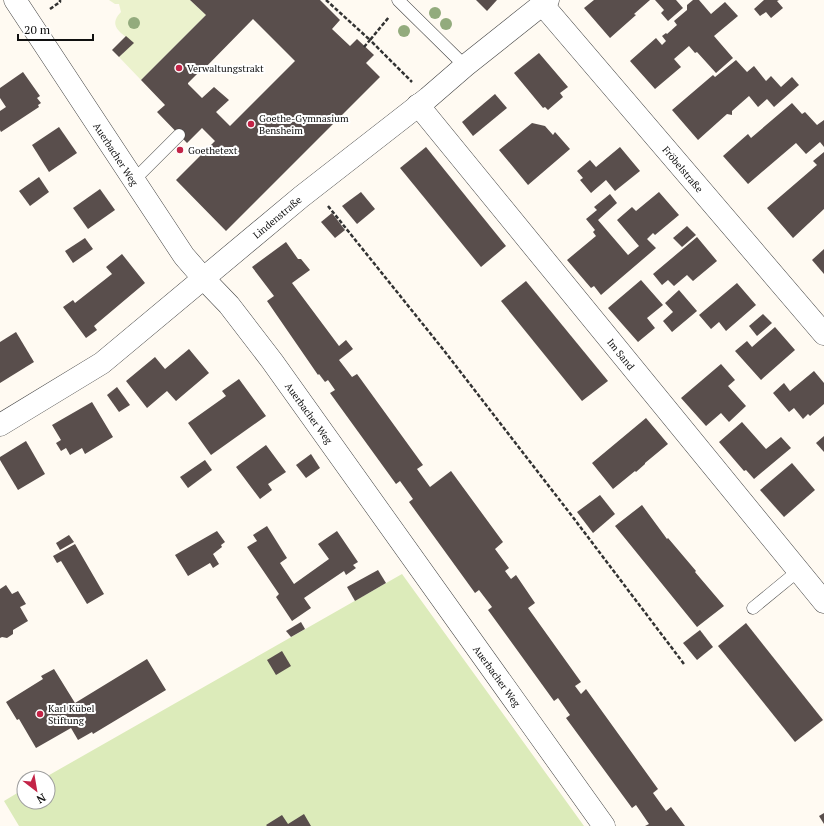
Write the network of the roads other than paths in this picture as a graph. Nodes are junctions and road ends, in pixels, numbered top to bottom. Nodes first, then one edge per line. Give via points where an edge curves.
1 (15, 0) edge
2 (398, 0) edge
3 (545, 2) edge
4 (465, 66) junction
5 (423, 102) junction
6 (179, 135) dead end
7 (133, 181) junction
8 (204, 279) junction
9 (824, 334) edge
10 (0, 425) edge
11 (798, 570) junction
12 (824, 602) edge
13 (753, 608) dead end
14 (604, 826) edge

1 - 7 street, Auerbacher Weg
2 - 4 lane
3 - 4 street, Lindenstraße
3 - 9 street, Fröbelstraße
4 - 5 street, Lindenstraße
5 - 8 street, Lindenstraße via 312,188
5 - 11 street, Im Sand
6 - 7 lane
7 - 8 street, Auerbacher Weg via 184,256
8 - 10 street, Lindenstraße via 102,363
8 - 14 street, Auerbacher Weg via 229,305 272,361
11 - 12 street, Im Sand
11 - 13 lane

